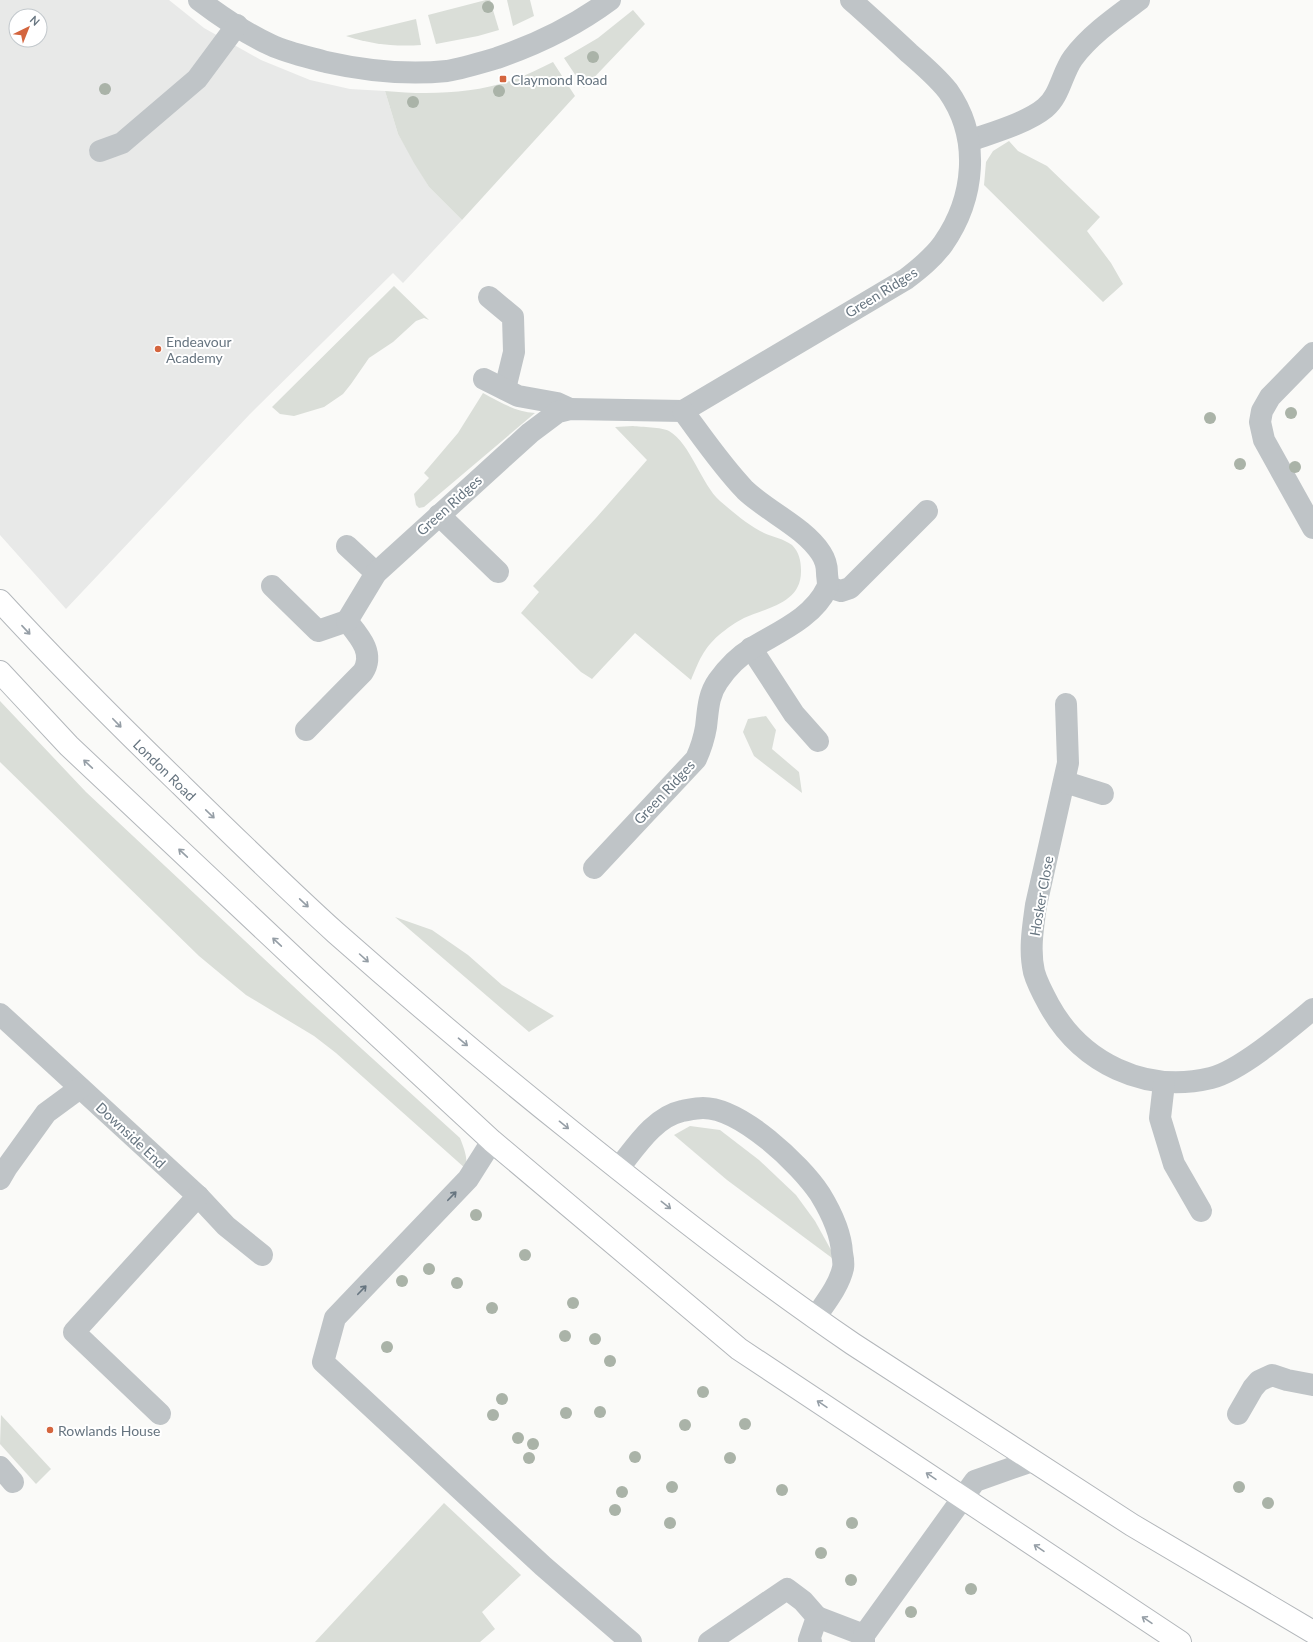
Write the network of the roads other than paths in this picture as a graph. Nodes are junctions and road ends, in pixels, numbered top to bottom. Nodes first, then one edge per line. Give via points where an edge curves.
1 (199, 0) edge
2 (610, 0) edge
3 (851, 0) edge
4 (1139, 0) edge
5 (237, 25) junction
6 (970, 141) junction
7 (100, 151) dead end
8 (489, 297) dead end
9 (1313, 354) edge
10 (484, 379) dead end
11 (505, 389) junction
12 (570, 409) junction
13 (683, 412) junction
14 (927, 511) dead end
15 (439, 515) junction
16 (1313, 528) edge
17 (347, 546) dead end
18 (498, 572) dead end
19 (376, 573) junction
20 (272, 586) dead end
21 (828, 587) junction
22 (0, 601) edge
23 (347, 621) junction
24 (751, 648) junction
25 (0, 672) edge
26 (1066, 704) dead end
27 (306, 730) dead end
28 (818, 741) dead end
29 (1065, 782) junction
30 (1103, 794) dead end
31 (594, 868) dead end
32 (0, 1014) edge
33 (1310, 1016) edge
34 (1164, 1083) junction
35 (80, 1088) junction
36 (492, 1141) junction
37 (618, 1169) junction
38 (0, 1179) edge
39 (198, 1196) junction
40 (1200, 1211) dead end
41 (262, 1255) dead end
42 (814, 1318) junction
43 (1313, 1385) edge
44 (160, 1414) dead end
45 (1238, 1414) dead end
46 (1032, 1461) junction
47 (963, 1497) junction
48 (817, 1617) junction
49 (1313, 1632) edge
50 (864, 1638) edge
51 (631, 1642) edge
52 (709, 1642) edge
53 (811, 1642) edge
54 (1180, 1642) edge

1 - 5 street
2 - 5 street via 534,45 468,67 429,72 377,71 329,62 271,45
3 - 6 street, Green Ridges via 939,80 957,104
4 - 6 street via 1082,47 1072,60 1056,94 1045,108 1032,116
5 - 7 street via 197,79 122,144
6 - 13 street, Green Ridges via 968,191 962,209 943,244 930,259 906,279
8 - 11 street via 513,317 514,352
9 - 16 street via 1270,397 1262,411 1260,422 1264,440
10 - 11 street, Green Ridges
11 - 12 street, Green Ridges via 518,396 557,403
12 - 13 street, Green Ridges
12 - 15 street, Green Ridges via 558,412 530,433
13 - 21 street via 719,460 746,490 809,540 822,554 827,568
14 - 21 street via 850,588 841,591
15 - 18 street
15 - 19 street, Green Ridges
17 - 19 street
19 - 23 street, Green Ridges
20 - 23 street via 318,630
21 - 24 street, Green Ridges via 806,615
22 -> 37 highway, London Road via 122,728 335,932 500,1074
23 - 27 street via 363,641 368,654 367,666
24 - 28 street via 794,714
24 - 31 street, Green Ridges via 728,668 716,683 710,696 703,745 696,759
36 -> 25 highway via 69,746
26 - 29 street, Hosker Close via 1068,763
29 - 30 street
29 - 34 street, Hosker Close via 1032,928 1034,972 1042,993 1054,1013 1083,1047 1102,1061 1124,1072
32 - 35 street, Downside End
33 - 34 street, Hosker Close via 1236,1067 1212,1078 1186,1083
34 - 40 street via 1160,1118 1174,1164
35 - 38 street via 46,1113
35 - 39 street, Downside End
47 -> 36 highway via 739,1349
51 -> 36 street via 543,1566 323,1362 335,1318 468,1179
37 -> 42 highway, London Road
37 - 42 street via 660,1120 681,1111 704,1108 722,1112 755,1130 808,1178 820,1194 837,1229 842,1247 843,1267 832,1292
39 - 41 street, Downside End via 226,1226
39 - 44 street via 74,1332
42 - 46 highway, London Road
43 - 45 street via 1272,1375 1259,1381
46 - 47 street via 975,1481
46 - 49 highway, London Road via 1132,1525
47 - 50 street
54 -> 47 highway
48 - 50 street
48 - 52 street via 803,1601 787,1589
48 - 53 street via 809,1640

